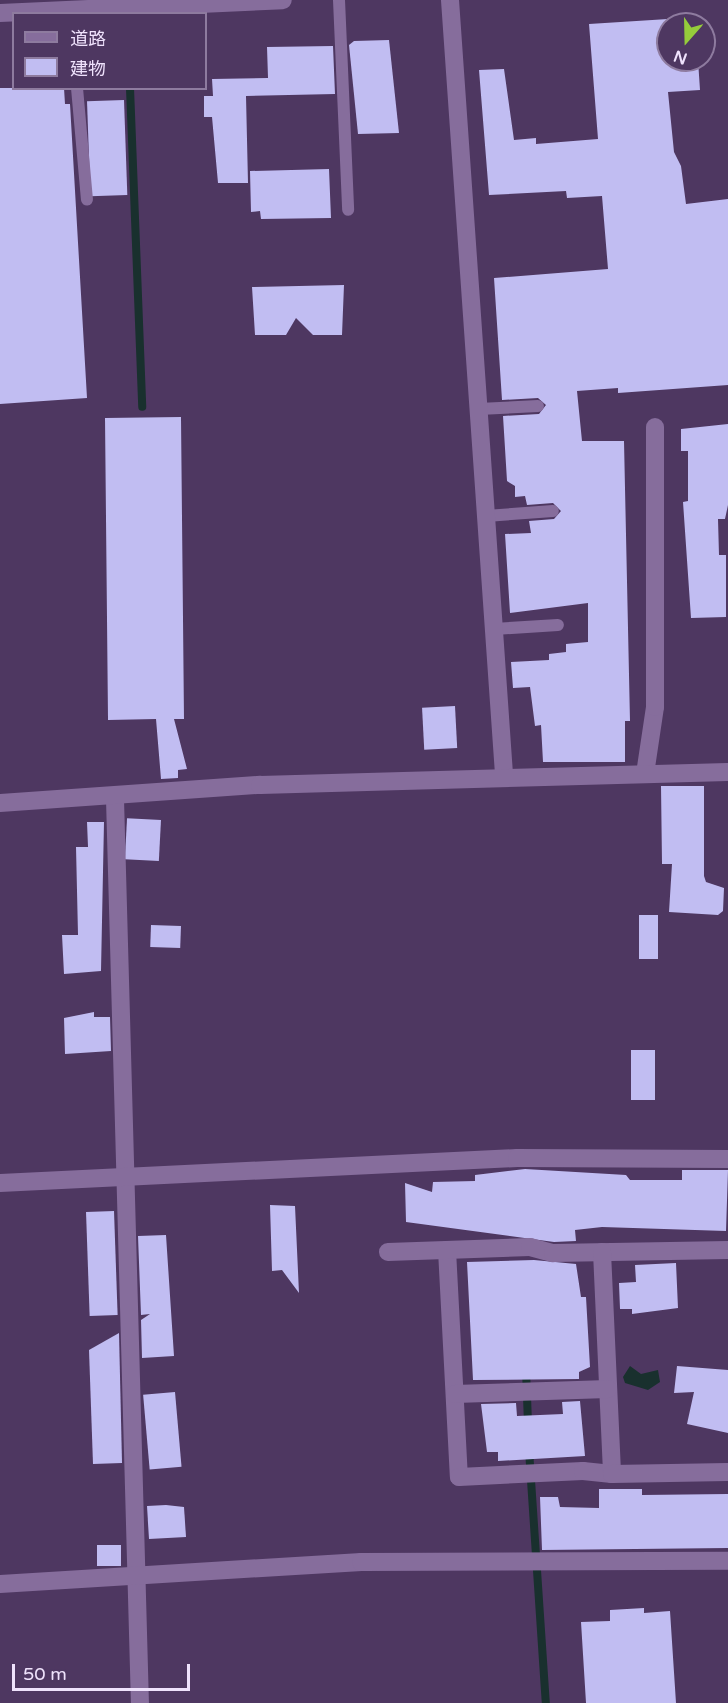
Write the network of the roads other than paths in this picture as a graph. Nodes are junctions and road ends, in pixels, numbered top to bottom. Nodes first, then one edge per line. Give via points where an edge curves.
1 (283, 0) edge
2 (339, 0) edge
3 (450, 0) edge
4 (70, 12) edge
5 (77, 90) edge
6 (87, 200) dead end
7 (348, 210) dead end
8 (538, 406) dead end
9 (479, 409) junction
10 (655, 427) dead end
11 (553, 511) dead end
12 (486, 516) junction
13 (558, 625) dead end
14 (494, 629) junction
15 (728, 772) edge
16 (645, 774) junction
17 (504, 775) junction
18 (115, 798) junction
19 (0, 803) edge
20 (728, 1159) edge
21 (125, 1178) junction
22 (0, 1183) edge
23 (447, 1250) junction
24 (728, 1250) edge
25 (388, 1252) dead end
26 (602, 1252) junction
27 (608, 1389) junction
28 (455, 1395) junction
29 (728, 1472) edge
30 (612, 1474) junction
31 (728, 1561) edge
32 (135, 1577) junction
33 (0, 1584) edge
34 (140, 1703) edge

1 - 4 street
2 - 7 lane
3 - 9 street
5 - 6 lane
8 - 9 lane
9 - 12 street
10 - 16 street via 655,707
11 - 12 lane
12 - 14 street
13 - 14 lane
14 - 17 street
15 - 16 street
16 - 17 street
17 - 18 street via 260,785
18 - 19 street
18 - 21 street
20 - 21 street via 517,1158
21 - 22 street
21 - 32 street
23 - 25 street
23 - 26 street via 530,1246 553,1253
23 - 28 street
24 - 26 street
26 - 27 street
27 - 28 street
27 - 30 street
28 - 30 street via 459,1477 583,1471
29 - 30 street
31 - 32 street via 361,1562
32 - 33 street
32 - 34 street

